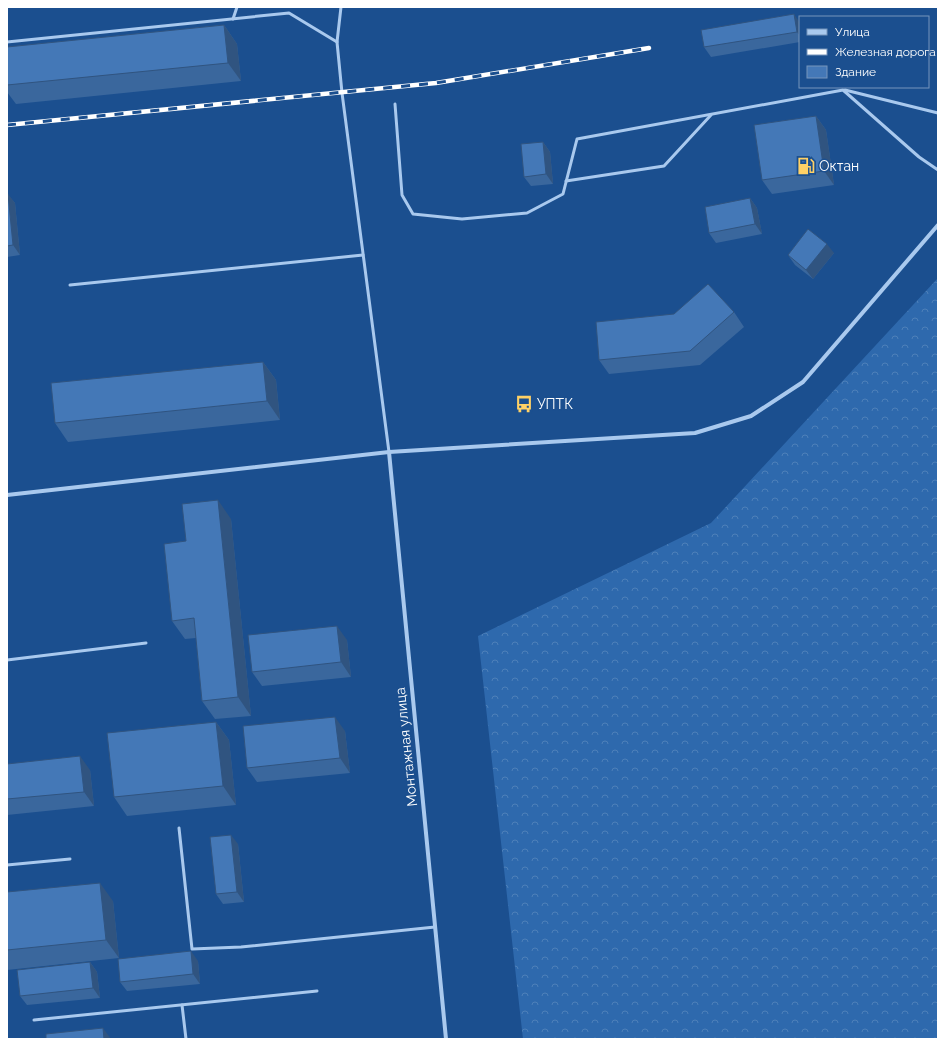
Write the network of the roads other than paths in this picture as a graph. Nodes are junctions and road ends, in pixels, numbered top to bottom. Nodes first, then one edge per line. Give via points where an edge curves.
1 (237, 7) edge
2 (341, 7) edge
3 (233, 19) junction
4 (7, 42) edge
5 (337, 42) junction
6 (844, 90) junction
7 (395, 104) dead end
8 (938, 113) edge
9 (711, 114) junction
10 (938, 170) edge
11 (566, 181) junction
12 (938, 225) edge
13 (363, 255) junction
14 (70, 285) dead end
15 (388, 452) junction
16 (7, 495) edge
17 (146, 643) dead end
18 (7, 660) edge
19 (179, 828) dead end
20 (70, 859) dead end
21 (7, 865) edge
22 (435, 927) junction
23 (317, 991) dead end
24 (182, 1005) junction
25 (34, 1020) dead end
26 (186, 1039) edge
27 (446, 1039) edge

1 - 3 lane
2 - 5 lane
3 - 4 lane
3 - 5 lane via 289,13
5 - 13 lane
6 - 8 lane
6 - 9 lane
6 - 10 lane via 919,157
7 - 11 lane via 402,195 413,214 462,218 527,214 563,194
9 - 11 lane via 664,166
9 - 11 lane via 577,139
12 - 15 street via 803,382 751,416 695,433
13 - 14 lane
13 - 15 lane
15 - 16 street
15 - 22 street, Монтажная улица
17 - 18 lane
19 - 22 lane via 192,949 241,948
20 - 21 lane
22 - 27 street, Монтажная улица
23 - 24 lane
24 - 25 lane
24 - 26 lane

